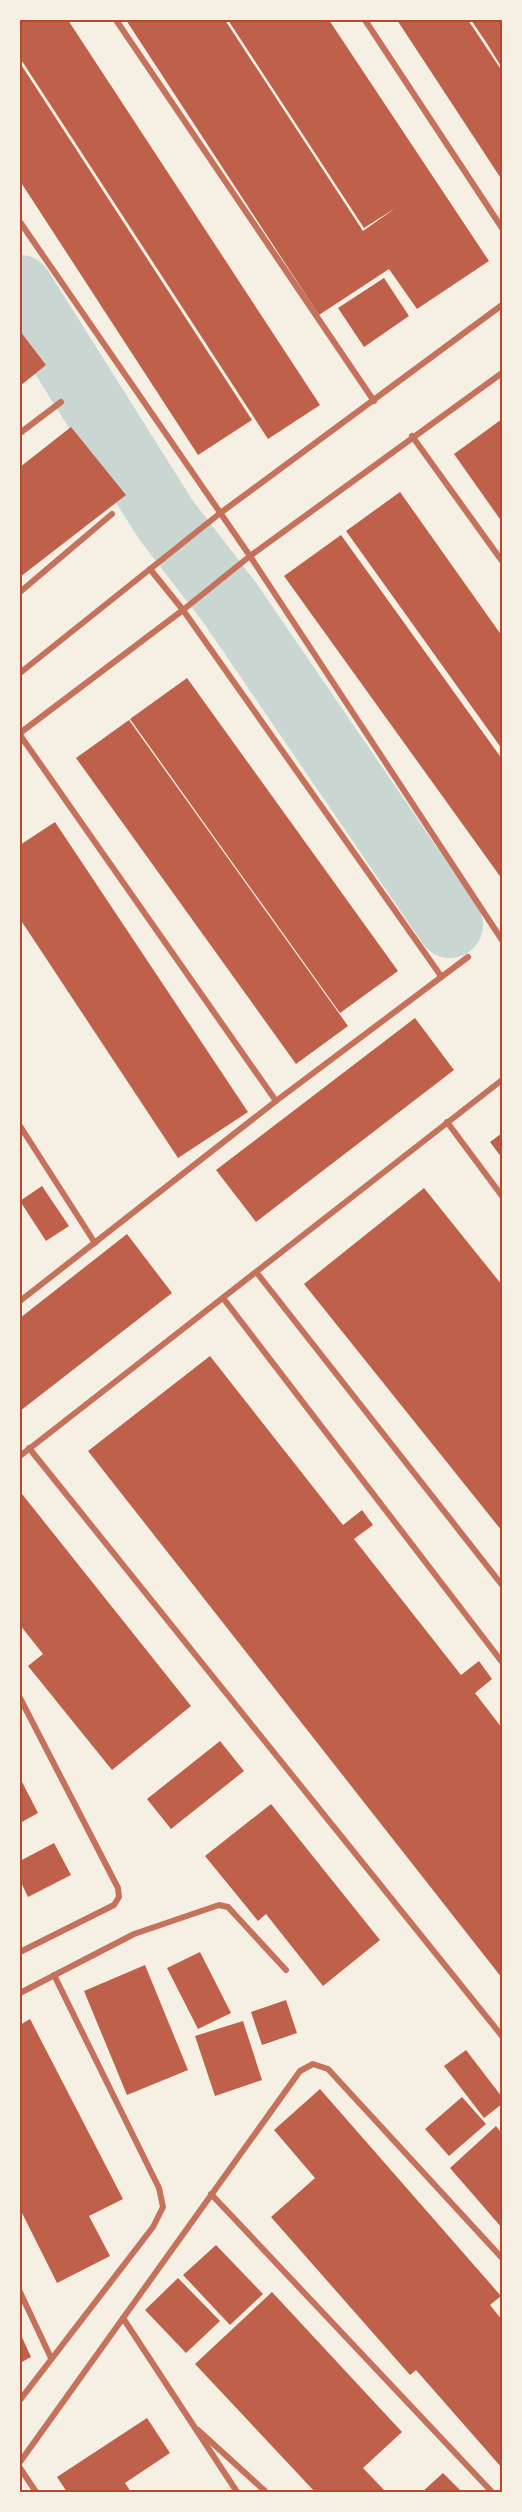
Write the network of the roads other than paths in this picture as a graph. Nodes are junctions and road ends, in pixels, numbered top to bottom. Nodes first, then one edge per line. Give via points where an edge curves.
1 (116, 20) edge
2 (365, 20) edge
3 (20, 222) edge
4 (502, 228) edge
5 (502, 305) edge
6 (502, 373) edge
7 (374, 401) junction
8 (61, 402) dead end
9 (20, 433) edge
10 (412, 436) junction
11 (112, 514) dead end
12 (219, 514) junction
13 (250, 556) junction
14 (502, 561) edge
15 (150, 569) junction
16 (20, 592) edge
17 (183, 610) junction
18 (20, 673) edge
19 (20, 734) edge
20 (502, 940) edge
21 (468, 957) dead end
22 (441, 976) junction
23 (502, 1080) edge
24 (276, 1101) junction
25 (447, 1122) junction
26 (20, 1126) edge
27 (502, 1196) edge
28 (95, 1242) junction
29 (257, 1273) junction
30 (223, 1298) junction
31 (20, 1301) edge
32 (29, 1448) junction
33 (20, 1456) edge
34 (502, 1585) edge
35 (502, 1662) edge
36 (20, 1698) edge
37 (20, 1952) edge
38 (286, 1970) dead end
39 (54, 1975) junction
40 (20, 1993) edge
41 (502, 2036) edge
42 (212, 2194) junction
43 (502, 2258) edge
44 (20, 2292) edge
45 (123, 2318) junction
46 (51, 2358) junction
47 (20, 2400) edge
48 (190, 2423) junction
49 (20, 2462) edge
50 (20, 2468) edge
51 (36, 2493) edge
52 (237, 2493) edge
53 (266, 2493) edge
54 (492, 2493) edge

1 - 7 street
2 - 4 street
3 - 12 street
5 - 7 street
6 - 10 street
7 - 12 street
8 - 9 street
10 - 13 street
10 - 14 street
11 - 16 street
12 - 13 street
12 - 15 street
13 - 17 street
13 - 20 street
15 - 17 street
15 - 18 street
17 - 19 street
17 - 22 street
19 - 24 street
21 - 22 street
22 - 24 street
23 - 25 street
24 - 28 street
25 - 27 street
25 - 29 street
26 - 28 street
28 - 31 street
29 - 30 street
29 - 34 street
30 - 32 street
30 - 35 street
32 - 33 street
32 - 41 street
36 - 37 street via 118,1888 119,1897 114,1905
38 - 39 street via 228,1907 219,1905 134,1934
39 - 40 street
39 - 46 street via 159,2188 163,2207 153,2227
42 - 43 street via 300,2071 313,2064 328,2069
42 - 45 street
42 - 54 street
44 - 46 street
45 - 48 street
45 - 49 street
46 - 47 street
48 - 52 street
48 - 53 street
50 - 51 street

